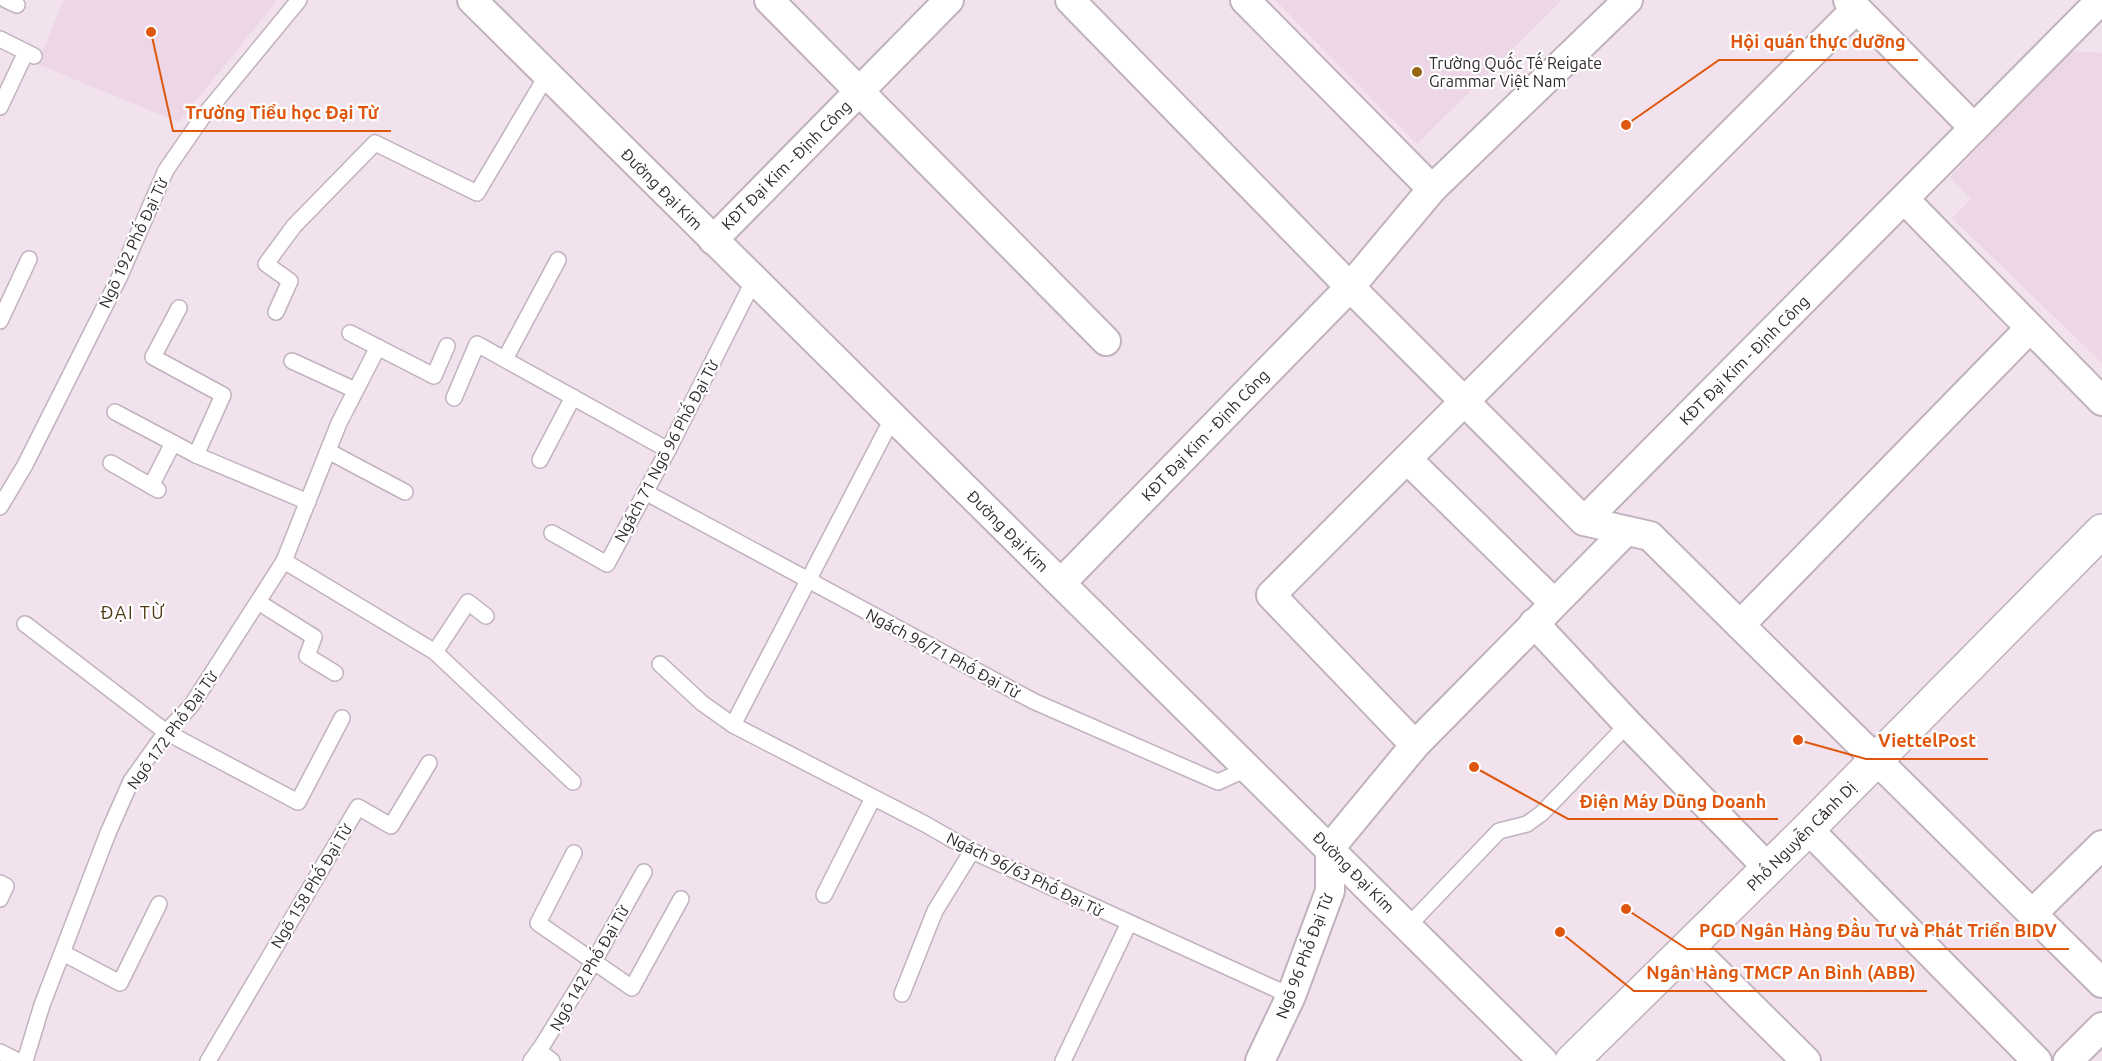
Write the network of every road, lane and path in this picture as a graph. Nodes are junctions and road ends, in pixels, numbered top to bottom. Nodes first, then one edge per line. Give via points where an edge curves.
1 (299, 0) edge
2 (472, 0) edge
3 (769, 0) edge
4 (949, 0) edge
5 (1070, 0) edge
6 (1245, 0) edge
7 (1628, 0) edge
8 (2102, 0) edge
9 (1852, 4) edge
10 (0, 39) edge
11 (547, 75) junction
12 (860, 91) junction
13 (0, 107) edge
14 (1974, 128) junction
15 (1432, 189) junction
16 (1904, 199) junction
17 (713, 240) junction
18 (29, 259) dead end
19 (558, 260) dead end
20 (754, 280) junction
21 (1350, 287) junction
22 (179, 308) dead end
23 (276, 312) dead end
24 (0, 321) edge
25 (2030, 328) junction
26 (350, 333) dead end
27 (1106, 341) dead end
28 (447, 346) dead end
29 (378, 347) junction
30 (505, 359) junction
31 (292, 361) dead end
32 (355, 390) junction
33 (573, 397) junction
34 (454, 398) dead end
35 (2102, 401) edge
36 (1464, 402) junction
37 (115, 412) dead end
38 (893, 417) junction
39 (173, 443) junction
40 (668, 450) junction
41 (328, 451) junction
42 (196, 456) junction
43 (1407, 459) junction
44 (540, 460) dead end
45 (111, 463) dead end
46 (405, 492) dead end
47 (645, 492) junction
48 (308, 502) junction
49 (0, 507) edge
50 (1584, 521) junction
51 (1626, 531) junction
52 (2102, 531) edge
53 (552, 533) dead end
54 (284, 561) junction
55 (808, 582) junction
56 (1061, 583) junction
57 (258, 602) junction
58 (1554, 603) junction
59 (486, 616) dead end
60 (1534, 623) junction
61 (25, 624) dead end
62 (1740, 625) junction
63 (435, 652) junction
64 (660, 664) dead end
65 (335, 673) dead end
66 (342, 717) dead end
67 (1628, 724) junction
68 (733, 725) junction
69 (166, 732) junction
70 (1415, 745) junction
71 (1877, 760) junction
72 (429, 763) dead end
73 (1249, 768) junction
74 (573, 782) dead end
75 (873, 798) junction
76 (1808, 829) junction
77 (2102, 844) edge
78 (1330, 848) junction
79 (972, 851) junction
80 (574, 853) dead end
81 (1768, 868) junction
82 (644, 872) dead end
83 (0, 883) edge
84 (824, 895) dead end
85 (0, 899) edge
86 (681, 899) dead end
87 (159, 904) dead end
88 (2032, 914) junction
89 (1129, 923) junction
90 (1408, 926) junction
91 (1689, 945) junction
92 (63, 953) junction
93 (593, 963) junction
94 (2102, 983) edge
95 (902, 994) dead end
96 (1291, 996) junction
97 (2102, 1027) edge
98 (0, 1052) edge
99 (535, 1056) edge
100 (18, 1061) edge
101 (25, 1061) edge
102 (208, 1061) edge
103 (552, 1061) edge
104 (1063, 1061) edge
105 (1260, 1061) edge
106 (1543, 1061) edge
107 (1572, 1061) edge
108 (1806, 1061) edge
109 (2037, 1061) edge
110 (2068, 1061) edge

1 - 49 lane, Ngõ 192 Phố Đại Từ via 202,118 166,170 119,278
2 - 11 street, Đường Đại Kim
3 - 12 street, KĐT Đại Kim - Định Công
4 - 12 street, KĐT Đại Kim - Định Công
5 - 21 street
6 - 15 street
7 - 15 street, KĐT Đại Kim - Định Công
8 - 14 street, KĐT Đại Kim - Định Công
9 - 14 street
9 - 36 street
10 - 13 lane via 30,54
11 - 17 street, Đường Đại Kim
11 - 23 lane via 477,193 375,143 294,226 266,264 290,281
12 - 17 street, KĐT Đại Kim - Định Công
12 - 27 street, KĐT Đại Kim - Định Công
14 - 16 street, KĐT Đại Kim - Định Công
15 - 21 street, KĐT Đại Kim - Định Công
16 - 25 street
16 - 50 street, KĐT Đại Kim - Định Công
17 - 20 street, Đường Đại Kim
18 - 24 lane
19 - 30 lane
20 - 38 street, Đường Đại Kim
20 - 40 lane, Ngách 71 Ngõ 96 Phố Đại Từ
21 - 36 street
21 - 56 street, KĐT Đại Kim - Định Công
22 - 42 lane via 153,357 224,395
25 - 35 street
25 - 62 street
26 - 29 lane
28 - 29 lane via 434,376
29 - 32 lane, Ngõ 172 Phố Đại Từ
30 - 33 lane
30 - 34 lane via 477,344
31 - 32 lane
32 - 41 lane, Ngõ 172 Phố Đại Từ
33 - 40 lane
33 - 44 lane
36 - 43 street
36 - 50 street
37 - 39 lane
38 - 55 lane
38 - 56 street, Đường Đại Kim
39 - 42 lane
39 - 45 lane via 154,488
40 - 47 lane, Ngách 71 Ngõ 96 Phố Đại Từ
41 - 46 lane
41 - 48 lane, Ngõ 172 Phố Đại Từ
42 - 48 lane
43 - 58 street
43 - 70 street via 1271,595
47 - 53 lane, Ngách 71 Ngõ 96 Phố Đại Từ via 607,564
47 - 55 lane, Ngách 96/71 Phố Đại Từ
48 - 54 lane, Ngõ 172 Phố Đại Từ
50 - 51 street
51 - 58 street
51 - 62 street via 1650,536
52 - 71 main road, Phố Nguyễn Cảnh Dị
54 - 57 lane, Ngõ 172 Phố Đại Từ
54 - 63 lane
55 - 68 lane
55 - 73 lane, Ngách 96/71 Phố Đại Từ via 1033,701 1218,782
56 - 73 street, Đường Đại Kim
57 - 65 lane via 314,637 307,656
57 - 69 lane, Ngõ 172 Phố Đại Từ via 191,706
58 - 60 street
59 - 63 lane via 468,602
60 - 67 street
60 - 70 street
61 - 69 lane
62 - 71 street
63 - 74 lane
64 - 68 lane, Ngách 96/63 Phố Đại Từ
66 - 69 lane via 298,802
67 - 81 street
67 - 90 lane via 1542,813 1527,824 1499,831
68 - 75 lane, Ngách 96/63 Phố Đại Từ
69 - 92 lane, Ngõ 172 Phố Đại Từ via 131,781
70 - 78 street
71 - 76 main road, Phố Nguyễn Cảnh Dị
71 - 88 street
72 - 102 lane, Ngõ 158 Phố Đại Từ via 391,826 358,807
73 - 78 street, Đường Đại Kim
75 - 79 lane, Ngách 96/63 Phố Đại Từ
75 - 84 lane
76 - 81 main road, Phố Nguyễn Cảnh Dị
76 - 109 street
77 - 88 street
78 - 90 street, Đường Đại Kim
78 - 96 street, Ngõ 96 Phố Đại Từ via 1330,891
79 - 89 lane, Ngách 96/63 Phố Đại Từ
79 - 95 lane via 935,911
80 - 93 lane via 537,924
81 - 91 main road, Phố Nguyễn Cảnh Dị
82 - 93 lane, Ngõ 142 Phố Đại Từ
83 - 85 lane via 6,886
86 - 93 lane via 632,988
87 - 92 lane via 120,983
88 - 94 street
89 - 96 lane, Ngách 96/63 Phố Đại Từ
89 - 104 lane
90 - 106 street, Đường Đại Kim
91 - 107 main road, Phố Nguyễn Cảnh Dị
91 - 108 street
92 - 101 lane, Ngõ 172 Phố Đại Từ
93 - 99 lane, Ngõ 142 Phố Đại Từ
96 - 105 street, Ngõ 96 Phố Đại Từ
97 - 110 street
98 - 100 lane
99 - 103 lane

